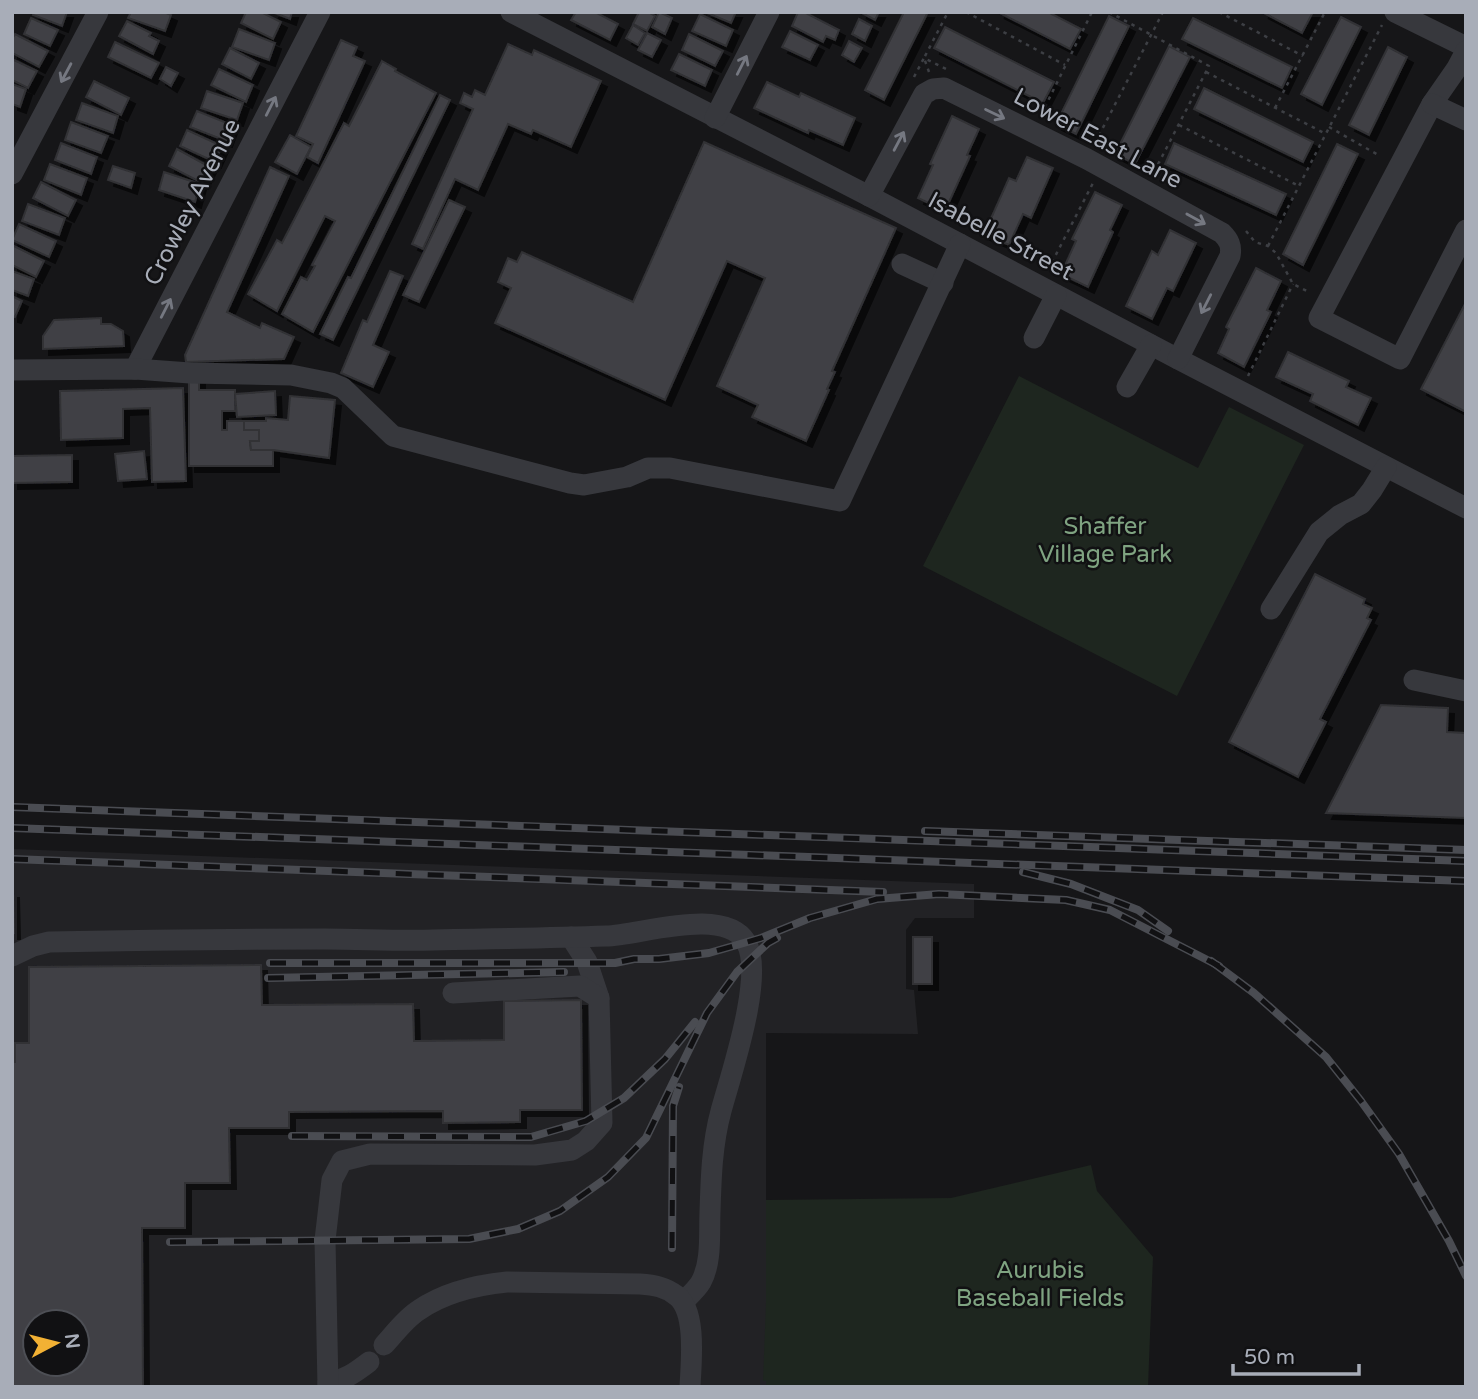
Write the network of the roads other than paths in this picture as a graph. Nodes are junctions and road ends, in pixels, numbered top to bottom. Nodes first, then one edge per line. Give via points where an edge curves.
1 (98, 12) edge
2 (320, 12) edge
3 (511, 12) edge
4 (769, 12) edge
5 (1389, 18) edge
6 (541, 19) edge
7 (1466, 49) edge
8 (1432, 104) junction
9 (715, 118) junction
10 (1466, 120) edge
11 (12, 174) edge
12 (869, 196) junction
13 (1466, 230) edge
14 (960, 244) junction
15 (902, 264) dead end
16 (943, 283) junction
17 (1056, 295) junction
18 (1034, 338) dead end
19 (1151, 345) junction
20 (1178, 359) junction
21 (135, 369) junction
22 (12, 370) edge
23 (1127, 387) dead end
24 (1386, 467) junction
25 (1466, 508) edge
26 (1271, 609) dead end
27 (1414, 680) dead end
28 (1466, 691) edge
29 (571, 937) junction
30 (12, 956) edge
31 (453, 993) dead end
32 (598, 998) junction
33 (683, 1302) junction
34 (384, 1345) dead end
35 (369, 1362) dead end
36 (328, 1385) edge
37 (690, 1387) edge

1 -> 11 street
21 -> 2 street, Crowley Avenue
3 - 6 street, Isabelle Street
9 -> 4 street
5 - 7 street
6 - 9 street, Isabelle Street
7 - 8 street
8 - 10 street
8 - 13 street via 1319,318 1400,359
9 - 12 street, Isabelle Street
12 - 14 street, Isabelle Street
12 -> 20 street, Lower East Lane via 931,80 1087,159 1228,239 1230,256
14 - 16 street
14 - 17 street, Isabelle Street
15 - 16 street
16 - 21 street via 840,501 670,468 649,468 584,485 570,483 393,436 343,388 331,383 291,376
17 - 18 street
17 - 19 street, Isabelle Street
19 - 20 street, Isabelle Street
19 - 23 street
20 - 24 street, Isabelle Street
21 - 22 street
24 - 25 street, Isabelle Street
24 - 26 street via 1361,504 1318,532
27 - 28 street
29 - 30 street via 49,942
29 - 32 street via 587,962
29 - 33 street via 715,924 728,927 746,942 751,959 748,1013 713,1149 707,1259 700,1284
31 - 32 street via 580,986
32 - 36 street via 603,1124 572,1150 534,1155 370,1154 342,1161 332,1180 325,1240
33 - 34 street via 668,1290 649,1285 492,1283 460,1291 416,1311
33 - 37 street via 691,1337
35 - 36 street via 355,1374

